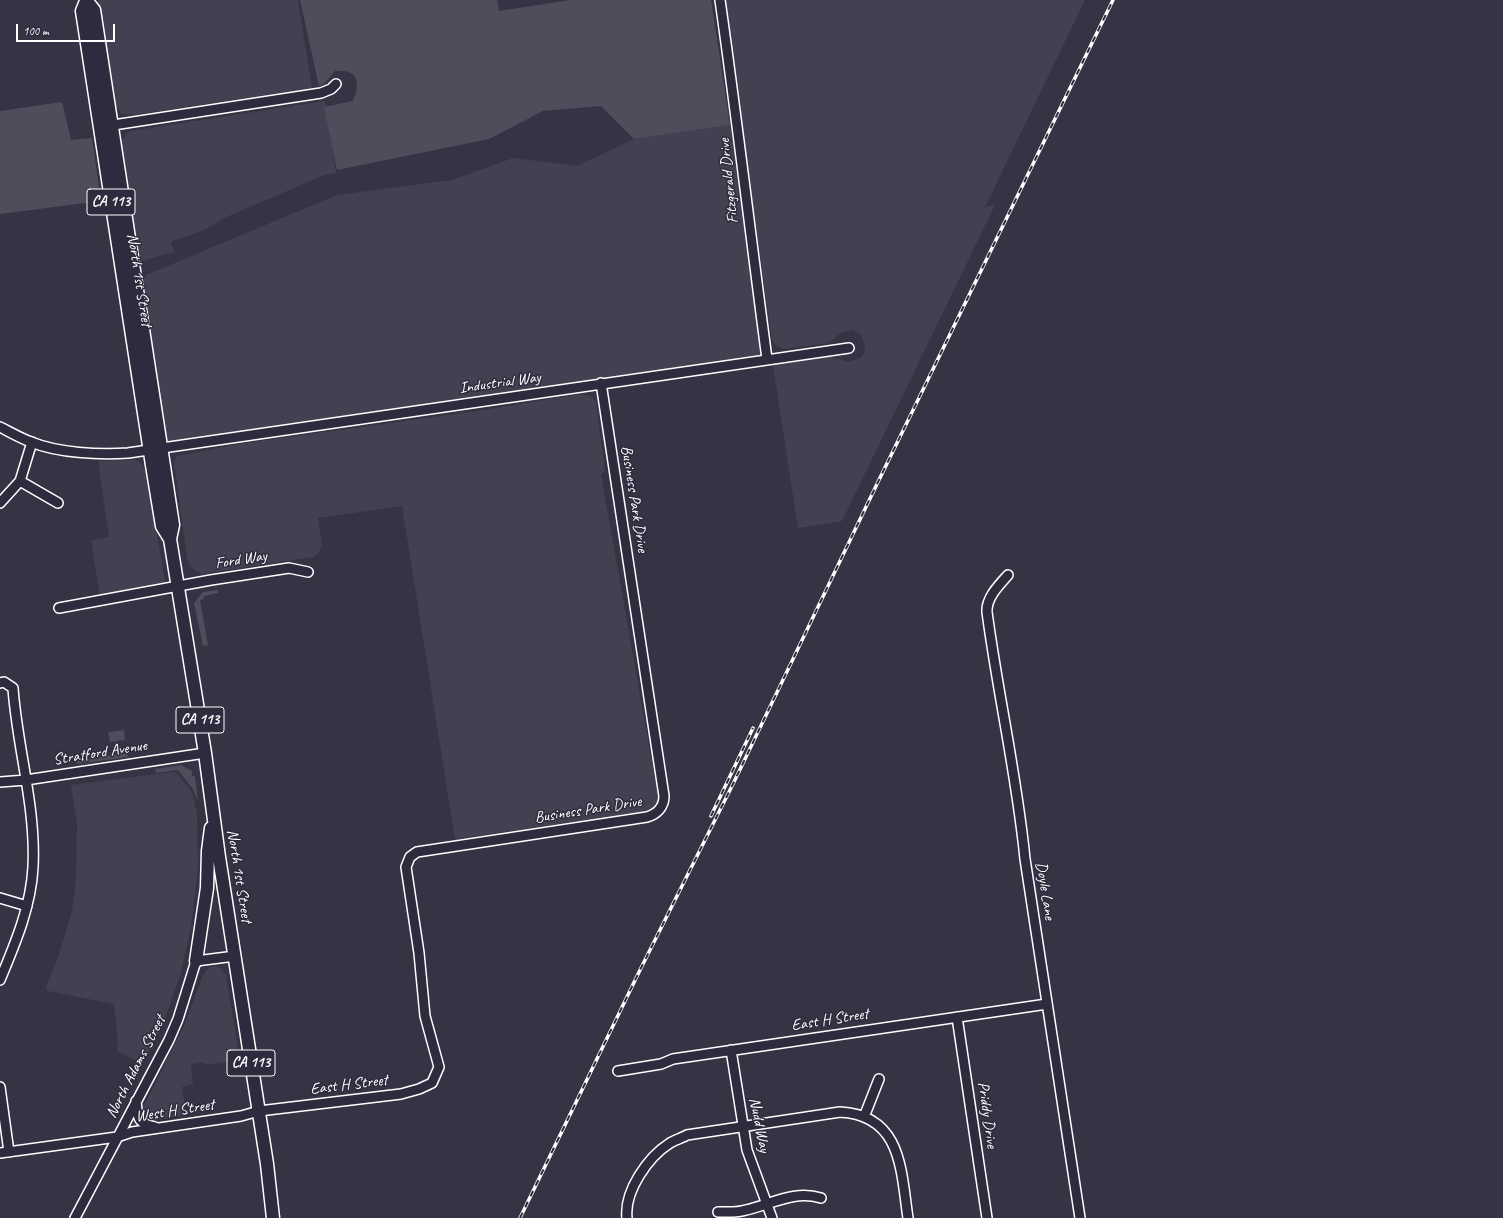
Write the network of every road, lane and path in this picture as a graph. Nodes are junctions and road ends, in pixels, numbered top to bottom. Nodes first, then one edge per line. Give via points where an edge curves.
1 (86, 0) edge
2 (720, 0) edge
3 (336, 84) dead end
4 (106, 127) junction
5 (849, 348) dead end
6 (767, 358) junction
7 (601, 383) junction
8 (0, 427) edge
9 (32, 442) junction
10 (155, 449) junction
11 (20, 481) junction
12 (0, 503) edge
13 (58, 503) dead end
14 (308, 572) dead end
15 (1008, 575) dead end
16 (178, 586) junction
17 (60, 608) dead end
18 (0, 683) edge
19 (205, 753) junction
20 (26, 780) junction
21 (0, 782) edge
22 (214, 813) junction
23 (0, 898) edge
24 (27, 906) junction
25 (235, 956) junction
26 (196, 961) junction
27 (0, 980) edge
28 (1047, 1004) junction
29 (957, 1017) junction
30 (731, 1050) junction
31 (618, 1071) dead end
32 (437, 1076) joint
33 (879, 1079) dead end
34 (0, 1087) edge
35 (136, 1100) junction
36 (259, 1111) junction
37 (864, 1117) junction
38 (743, 1127) junction
39 (160, 1128) junction
40 (117, 1137) junction
41 (4, 1153) edge
42 (821, 1198) dead end
43 (767, 1203) junction
44 (718, 1212) dead end
45 (75, 1218) edge
46 (273, 1218) edge
47 (627, 1218) edge
48 (772, 1218) edge
49 (908, 1218) edge
50 (987, 1218) edge
51 (1080, 1218) edge

1 - 4 main road, North 1st Street / CA 113 via 82,11
2 - 6 street, Fitzgerald Drive via 744,166 748,219
3 - 4 street via 321,93
4 - 10 main road, North 1st Street / CA 113
5 - 6 street, Industrial Way
6 - 7 street, Industrial Way
7 - 10 street, Industrial Way
7 - 32 street, Business Park Drive via 664,801 658,811 647,817 417,852 410,857 406,867 419,953 422,1003 438,1062
8 - 9 street, Industrial Way
9 - 10 street, Industrial Way via 88,454
9 - 11 street
10 - 16 main road, North 1st Street / CA 113 via 173,525 170,539
11 - 12 street
11 - 13 street
14 - 16 street, Ford Way via 289,568
15 - 28 street, Doyle Lane via 986,605 986,612 1021,815 1025,859
16 - 17 street, Ford Way
16 - 19 main road, North 1st Street / CA 113
18 - 20 street via 4,682 13,688
19 - 20 street, Stratford Avenue
19 - 22 main road, North 1st Street / CA 113
20 - 21 street, Stratford Avenue
20 - 24 street via 33,839
22 - 25 main road, North 1st Street / CA 113
22 - 26 main road via 208,851 207,888
23 - 24 street
24 - 27 street
25 - 26 street
25 - 36 main road, North 1st Street / CA 113
26 - 35 street, North Adams Street via 178,1019 153,1073
28 - 29 street, East H Street
28 - 51 street, Doyle Lane
29 - 30 street, East H Street
29 - 50 street, Priddy Drive
30 - 31 street, East H Street
30 - 38 street, Nudd Way
32 - 36 street, East H Street via 432,1083 401,1094
33 - 37 street
34 - 41 street
35 - 39 street via 142,1123
35 - 40 street, North Adams Street
36 - 39 street, West H Street
36 - 46 main road, North 1st Street / CA 113
37 - 38 street via 840,1112
37 - 49 street via 883,1131 895,1146
38 - 43 street, Nudd Way via 747,1150
38 - 47 street via 687,1135 662,1150 634,1183 626,1209
39 - 40 street, West H Street
40 - 41 street, West H Street
40 - 45 street, North Adams Street
42 - 43 street via 813,1195 797,1196
43 - 44 street via 746,1211
43 - 48 street, Nudd Way

